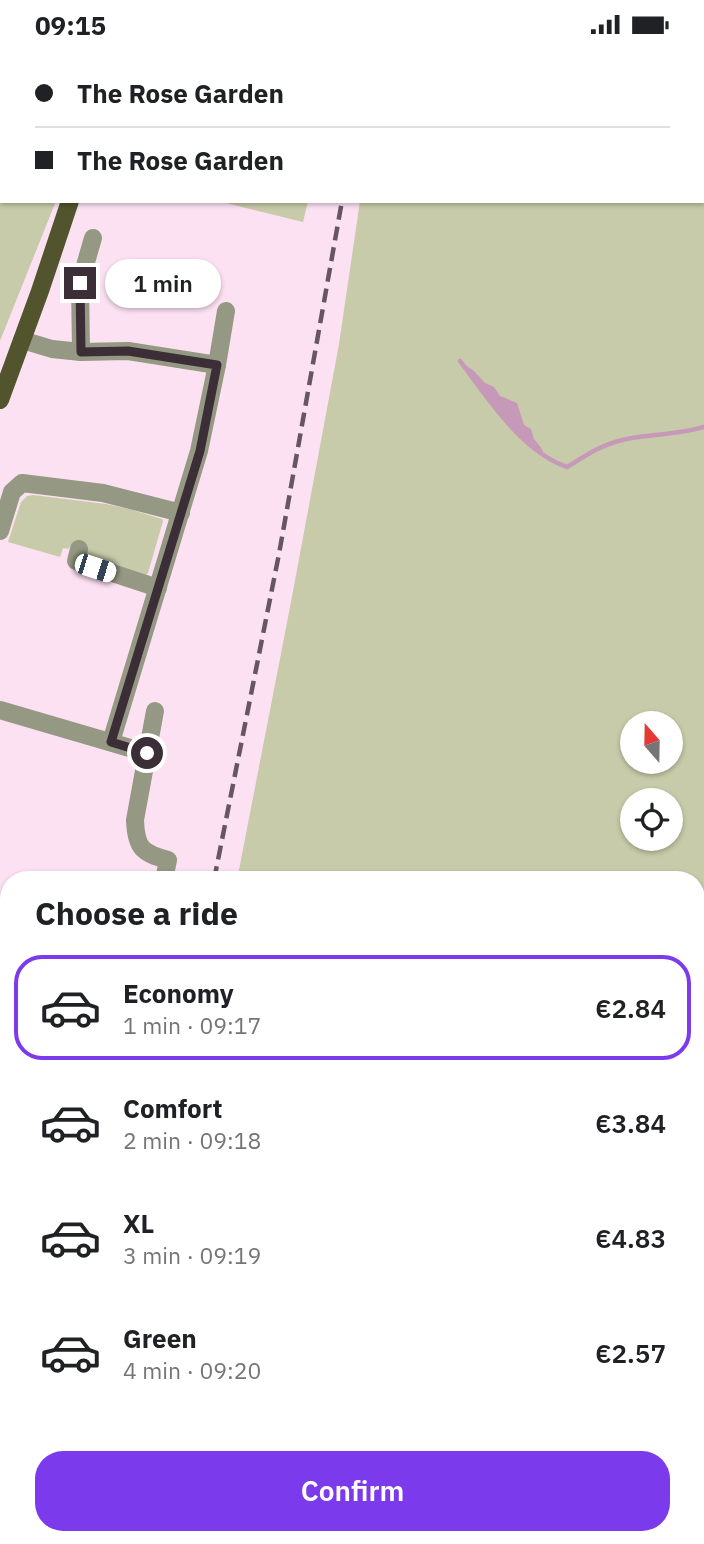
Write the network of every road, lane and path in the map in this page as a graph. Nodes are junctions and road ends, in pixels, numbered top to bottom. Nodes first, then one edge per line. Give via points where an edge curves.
1 (69, 203) edge
2 (93, 238) dead end
3 (226, 311) dead end
4 (22, 340) junction
5 (81, 352) junction
6 (217, 365) junction
7 (0, 400) edge
8 (181, 513) junction
9 (0, 531) edge
10 (79, 549) dead end
11 (158, 588) junction
12 (0, 710) edge
13 (155, 711) dead end
14 (111, 742) junction
15 (147, 753) junction
16 (166, 871) edge

1 - 4 main road
2 - 5 street via 80,283
3 - 6 street
4 - 5 street
4 - 7 main road
5 - 6 street via 128,351
6 - 8 street via 200,451
8 - 9 street via 103,492 22,483 12,492
8 - 11 street
10 - 11 street via 76,561
11 - 14 street
12 - 14 street
13 - 15 street
14 - 15 street
15 - 16 street via 136,837 143,849 168,860

